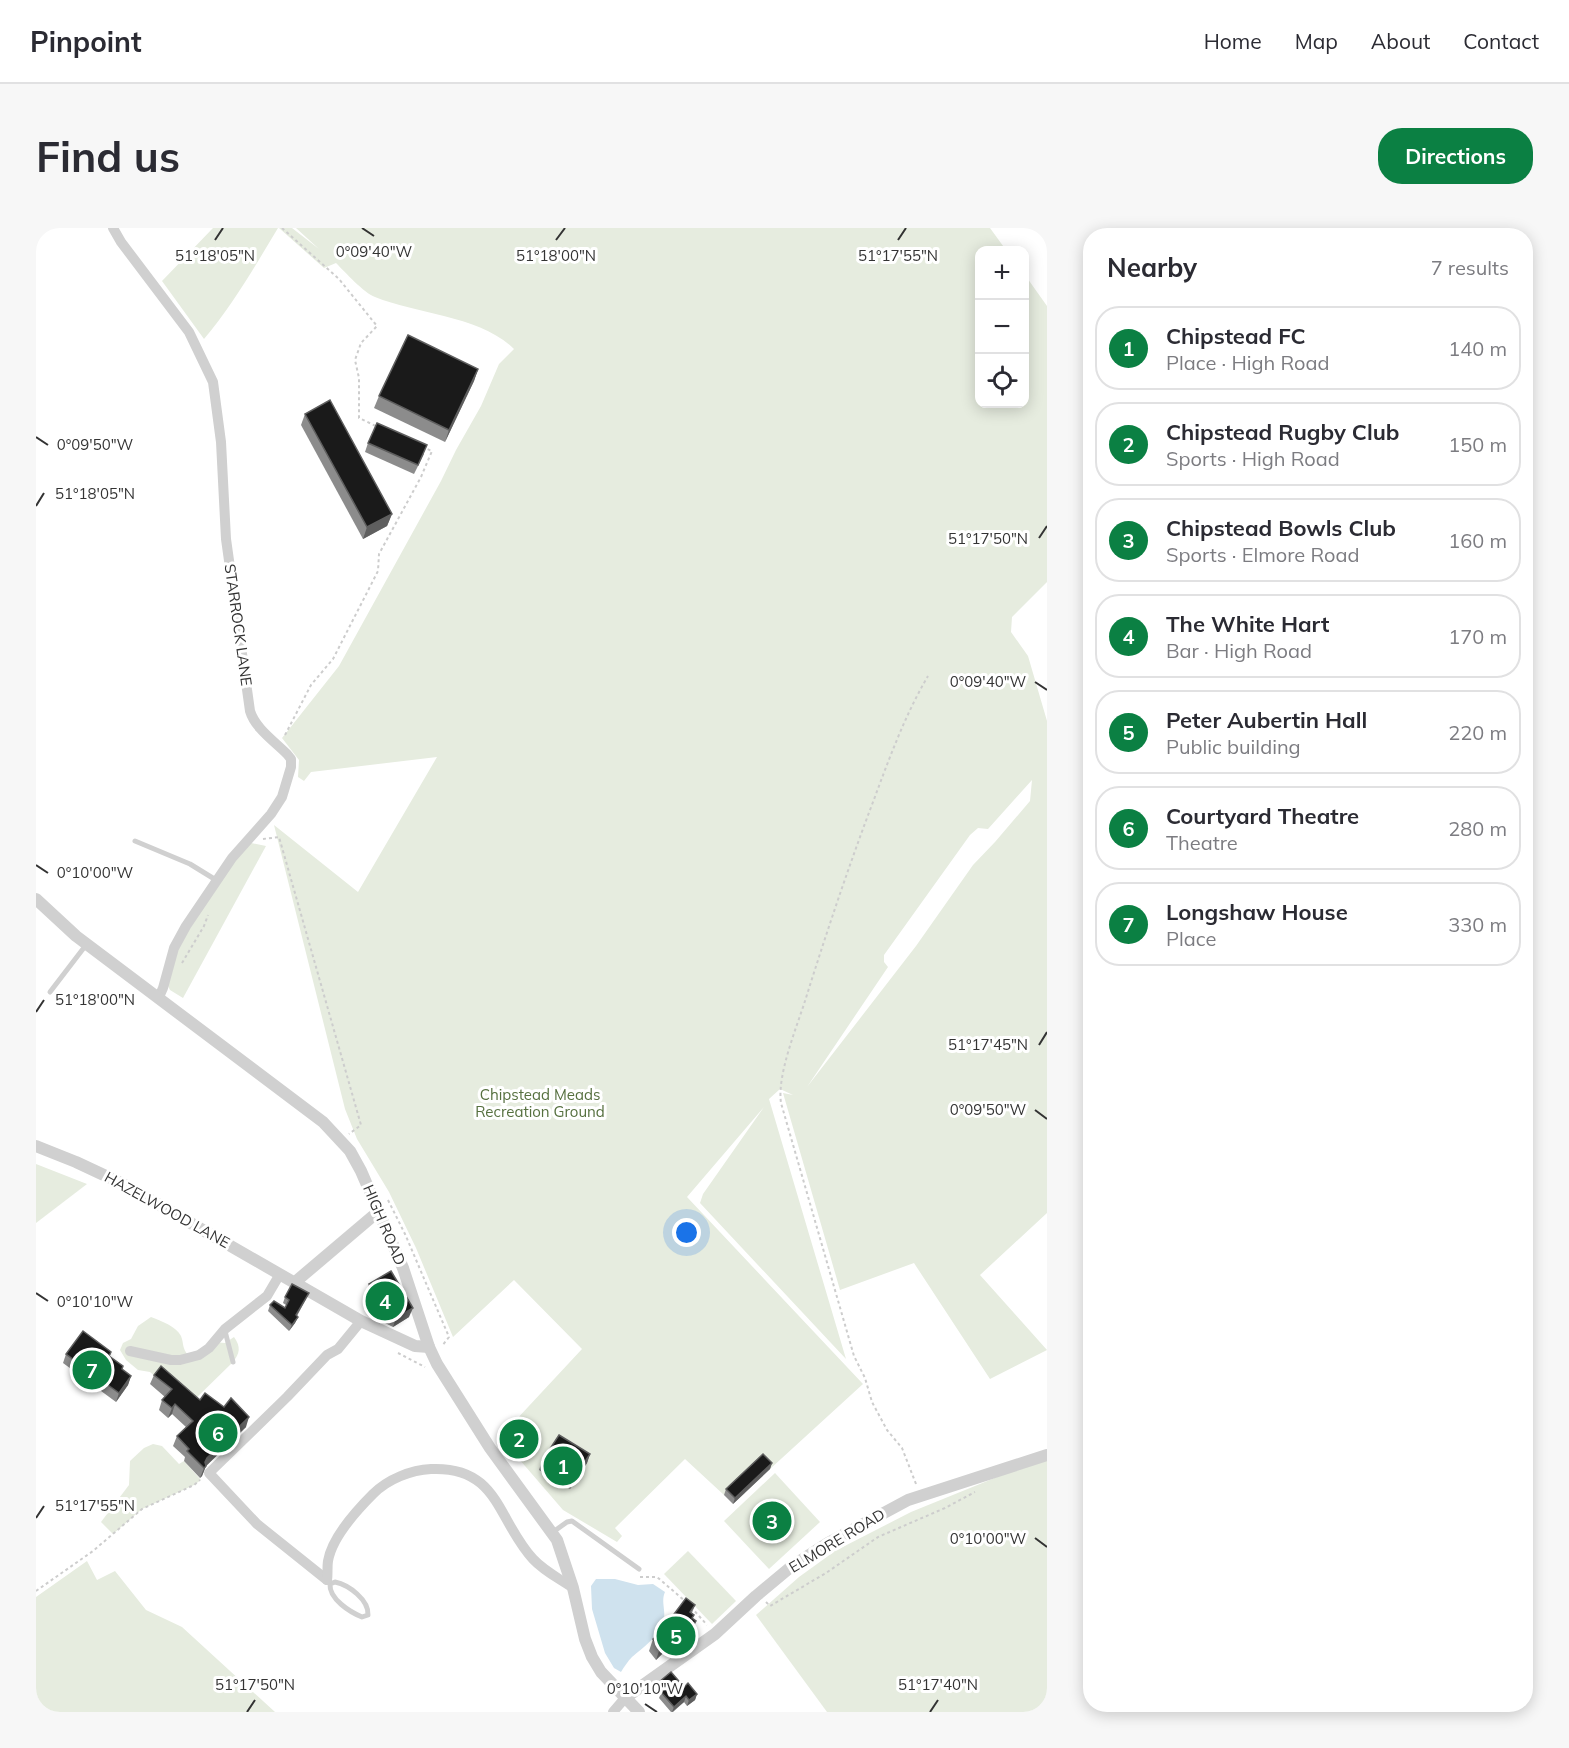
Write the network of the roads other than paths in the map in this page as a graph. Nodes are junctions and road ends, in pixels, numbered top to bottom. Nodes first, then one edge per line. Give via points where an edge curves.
1 (113, 228) edge
2 (135, 841) dead end
3 (216, 880) junction
4 (36, 899) edge
5 (87, 944) junction
6 (50, 992) dead end
7 (159, 997) junction
8 (36, 1146) edge
9 (379, 1212) junction
10 (280, 1274) junction
11 (294, 1283) junction
12 (361, 1321) junction
13 (225, 1329) junction
14 (130, 1350) dead end
15 (432, 1350) junction
16 (233, 1362) dead end
17 (1047, 1455) edge
18 (553, 1532) junction
19 (639, 1569) dead end
20 (328, 1582) junction
21 (573, 1588) junction
22 (625, 1698) junction
23 (613, 1712) edge
24 (639, 1712) edge

1 - 3 street, STARROCK LANE via 189,332 213,382 221,442 226,539 250,711 257,725 291,759 282,797
2 - 3 lane via 190,864
3 - 7 street, STARROCK LANE via 174,948
4 - 5 street, HIGH ROAD
5 - 6 lane
5 - 7 street, HIGH ROAD
7 - 9 street, HIGH ROAD via 337,1136 350,1150
8 - 10 street, HAZELWOOD LANE via 100,1172
9 - 11 street
9 - 15 street, HIGH ROAD
10 - 11 street, HAZELWOOD LANE
10 - 13 street via 267,1296
11 - 12 street, HAZELWOOD LANE
12 - 15 street, HAZELWOOD LANE
12 - 20 street via 338,1349 327,1355 209,1473 257,1524
13 - 14 street via 199,1355 180,1360
13 - 16 lane
15 - 18 street, HIGH ROAD via 490,1448
17 - 22 street, ELMORE ROAD via 908,1500 828,1543 792,1566 715,1634
18 - 19 lane via 572,1521
18 - 21 street, HIGH ROAD
20 - 20 lane via 333,1596 342,1605 362,1617 368,1616 369,1608 353,1592 342,1584
20 - 21 street via 328,1560 335,1542 377,1490 402,1475 446,1468 480,1481 493,1495 526,1551
21 - 22 street, HIGH ROAD via 592,1657
22 - 23 street
22 - 24 street, HIGH ROAD

